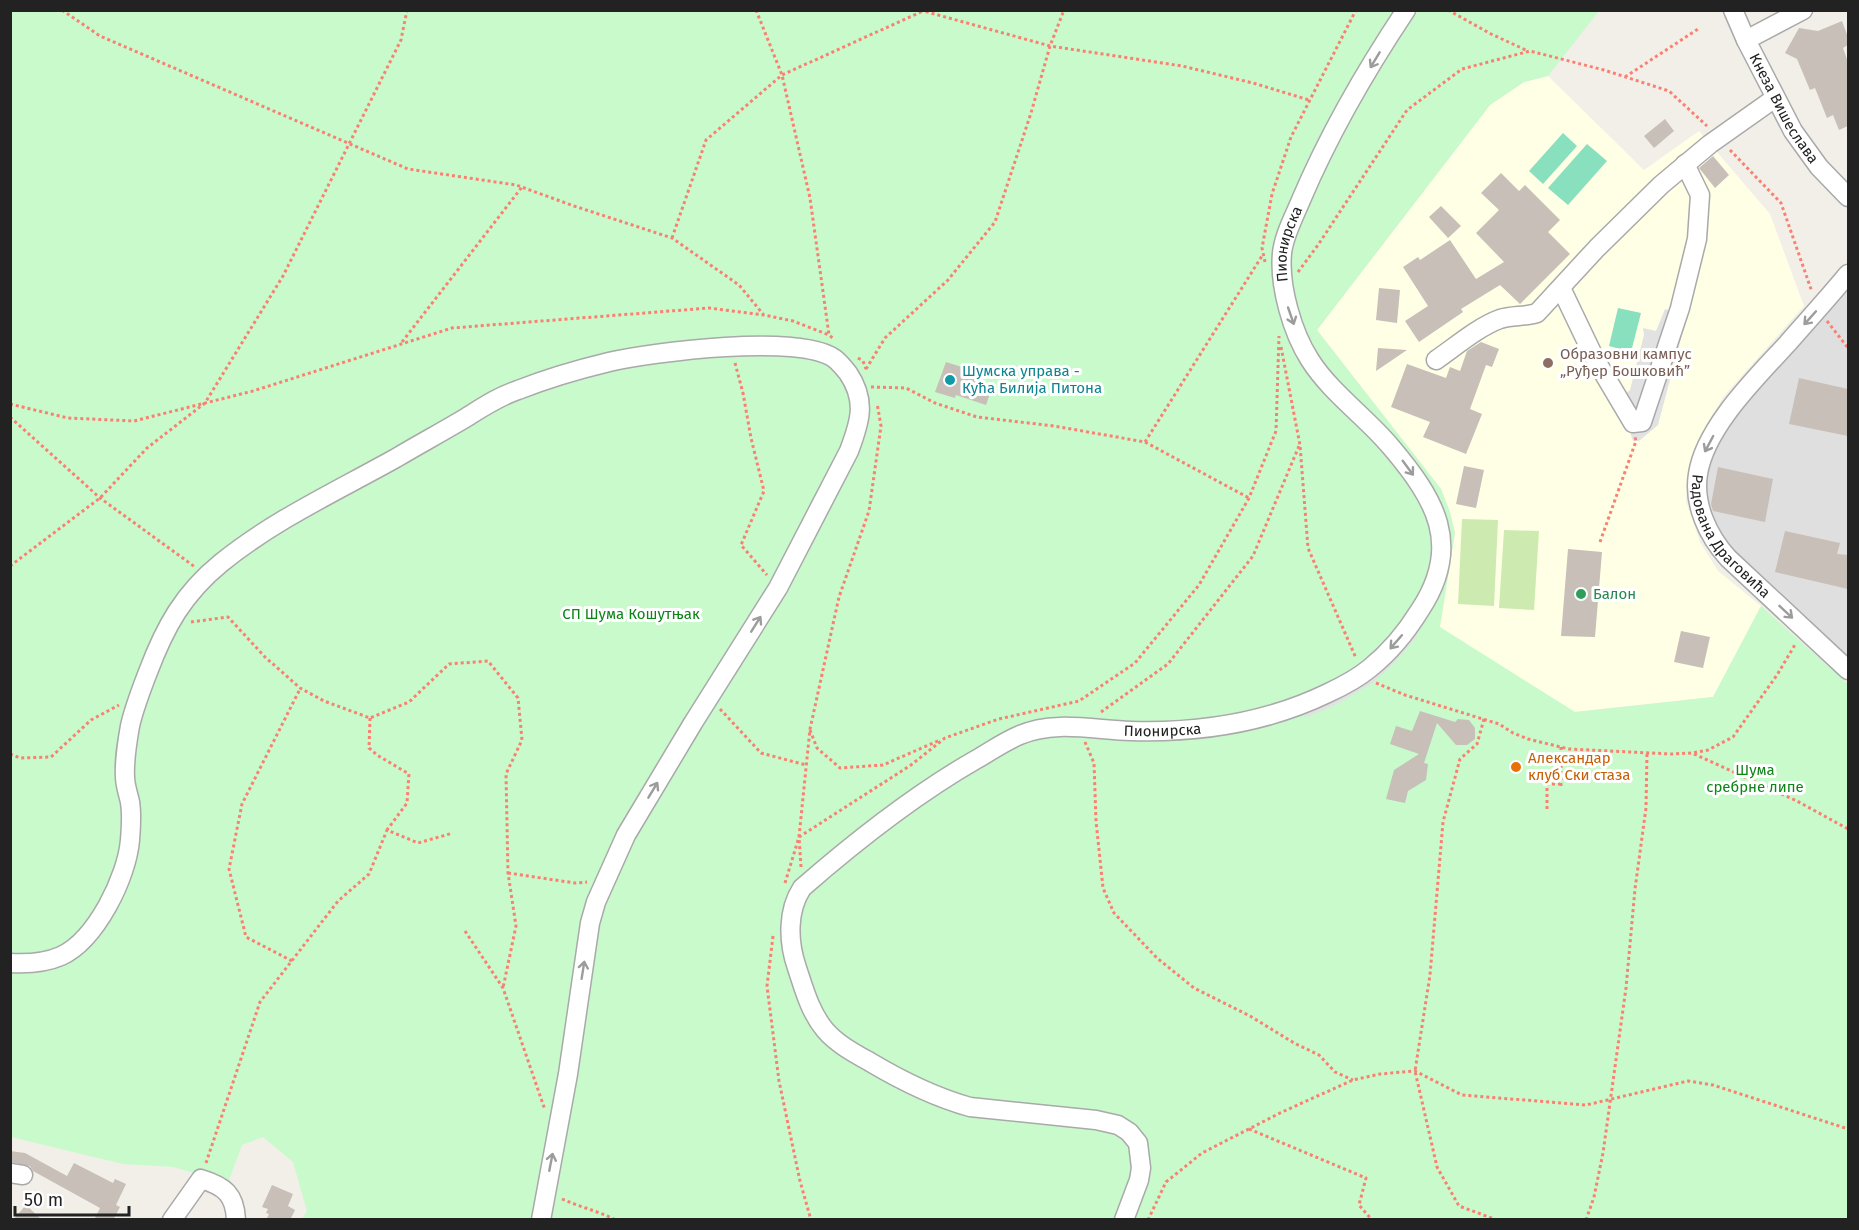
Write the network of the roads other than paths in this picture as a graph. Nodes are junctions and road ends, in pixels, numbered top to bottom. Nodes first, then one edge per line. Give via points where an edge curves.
1 (1406, 10) edge
2 (1733, 10) edge
3 (1803, 10) edge
4 (1746, 40) junction
5 (1775, 98) junction
6 (1685, 164) junction
7 (1848, 197) edge
8 (1848, 273) edge
9 (1561, 288) junction
10 (1436, 360) dead end
11 (1848, 670) edge
12 (10, 963) edge
13 (172, 1220) edge
14 (236, 1220) edge
15 (541, 1220) edge
16 (1124, 1220) edge

1 -> 16 street, Пионирска via 1326,147 1286,234 1282,252 1284,290 1309,360 1387,442 1428,495 1442,539 1435,582 1427,600 1396,643 1362,674 1304,705 1274,715 1212,729 1041,729 1020,735 924,791 797,896 791,924 794,959 806,996 825,1030 852,1052 898,1079 951,1102 1118,1125 1138,1143 1141,1168
2 - 4 street, Кнеза Вишеслава
3 - 4 street
4 - 5 street, Кнеза Вишеслава
5 - 6 street
5 - 7 street, Кнеза Вишеслава via 1802,145
6 - 9 street via 1660,184
6 - 9 street via 1700,195 1697,239 1680,308 1642,422 1633,423
8 -> 11 street, Радована Драговића via 1724,417 1703,456 1697,493 1709,532 1728,558
9 - 10 street via 1537,313 1491,323
15 -> 12 street via 591,923 604,882 626,835 778,588 849,451 861,403 853,380 829,356 761,345 656,353 607,362 517,390 271,528 223,561 190,591 176,611 139,694 124,771 130,804 130,842 116,889 98,922 75,947 62,956
13 - 14 street via 201,1179 224,1188 236,1208

